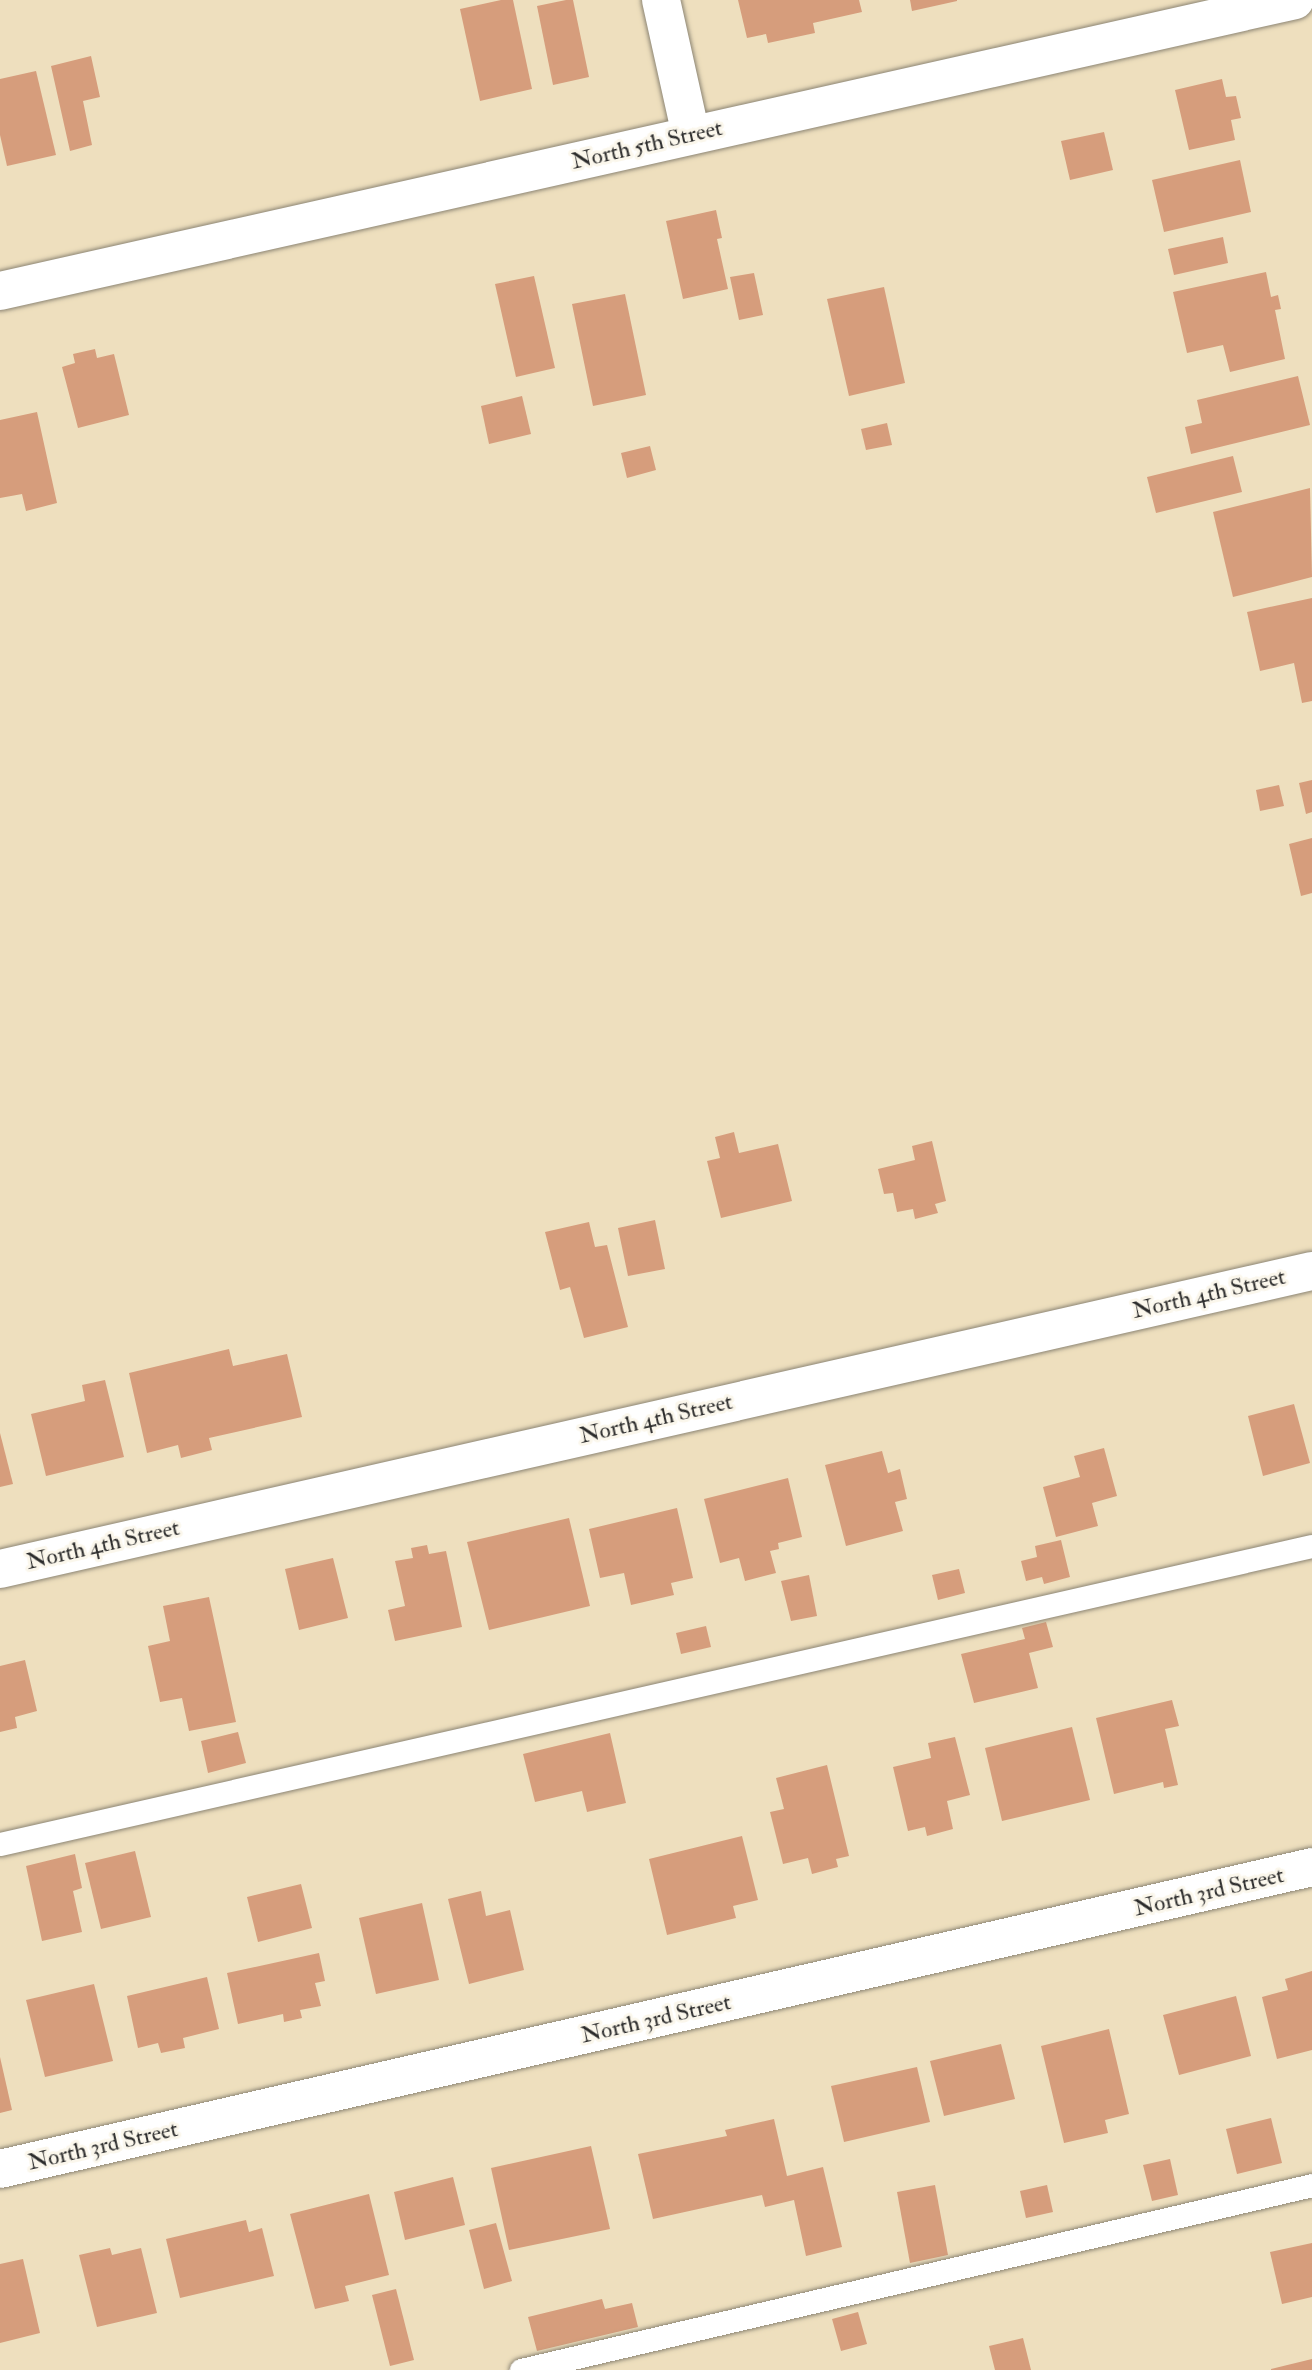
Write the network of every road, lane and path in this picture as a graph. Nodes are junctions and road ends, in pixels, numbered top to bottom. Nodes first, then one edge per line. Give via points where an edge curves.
1 (661, 0) edge
2 (1295, 0) edge
3 (691, 135) junction
4 (0, 291) edge
5 (1312, 1271) edge
6 (1312, 1546) edge
7 (0, 1569) edge
8 (0, 1844) edge
9 (1312, 1867) edge
10 (0, 2169) edge
11 (1312, 2185) edge
12 (521, 2370) edge

1 - 3 street
2 - 3 street, North 5th Street
3 - 4 street, North 5th Street
5 - 7 street, North 4th Street
6 - 8 lane
9 - 10 street, North 3rd Street
11 - 12 lane

